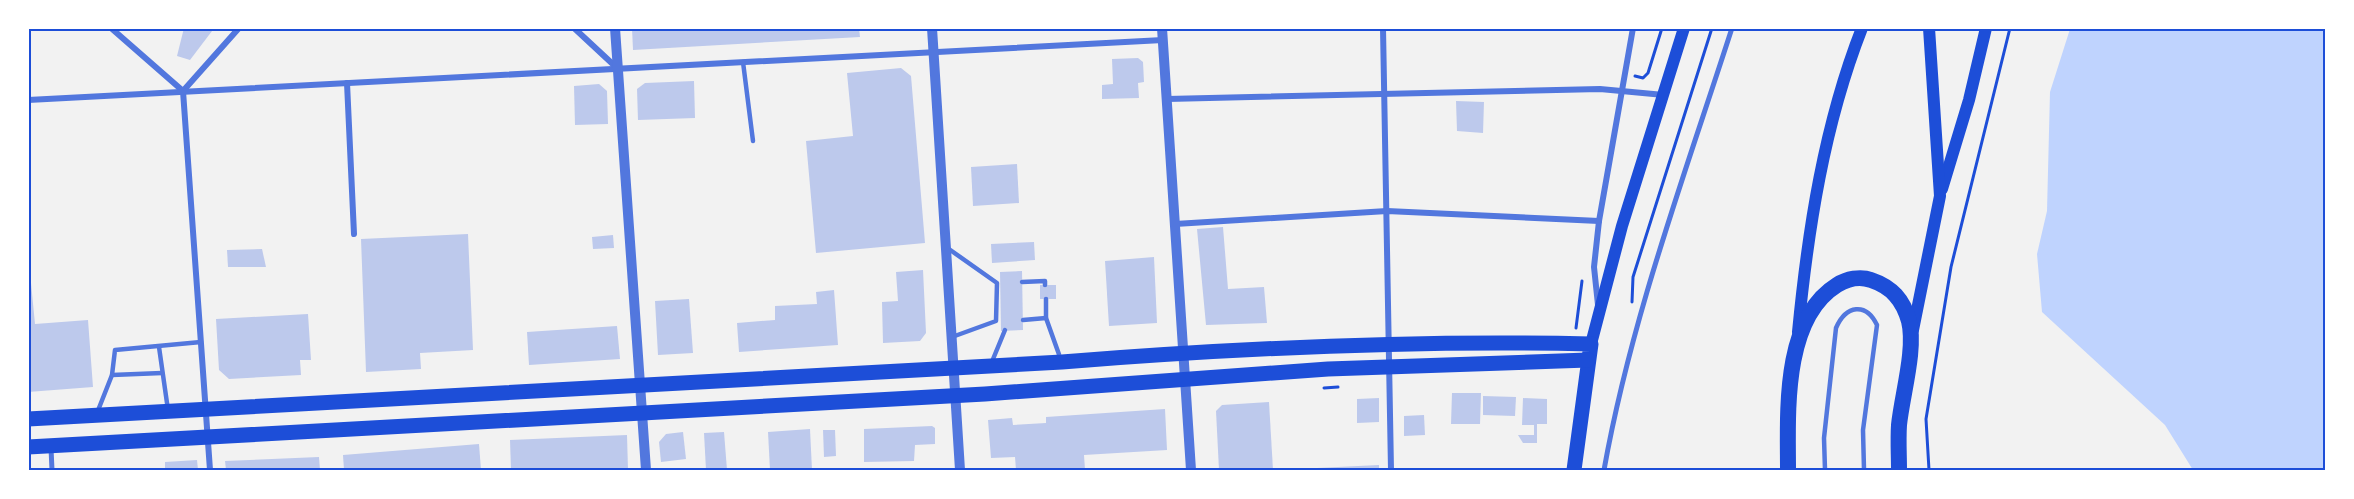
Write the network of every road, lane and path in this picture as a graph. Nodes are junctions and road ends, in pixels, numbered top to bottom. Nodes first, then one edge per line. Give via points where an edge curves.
1 (111, 28) edge
2 (239, 28) edge
3 (574, 28) edge
4 (615, 28) edge
5 (932, 28) edge
6 (1383, 28) edge
7 (1633, 28) edge
8 (1662, 28) edge
9 (1684, 28) edge
10 (1712, 28) edge
11 (1732, 28) edge
12 (1929, 28) edge
13 (1986, 28) edge
14 (2010, 28) edge
15 (1862, 30) edge
16 (1163, 34) edge
17 (934, 52) junction
18 (743, 62) junction
19 (618, 69) junction
20 (1631, 69) dead end
21 (347, 83) junction
22 (1621, 90) junction
23 (183, 91) junction
24 (1383, 93) junction
25 (1664, 95) junction
26 (1167, 99) junction
27 (28, 100) edge
28 (1969, 100) junction
29 (1992, 103) junction
30 (753, 141) dead end
31 (1940, 196) junction
32 (1387, 211) junction
33 (1599, 221) junction
34 (1175, 224) junction
35 (354, 234) dead end
36 (946, 247) junction
37 (1022, 282) dead end
38 (1045, 285) dead end
39 (1046, 299) dead end
40 (1600, 311) junction
41 (1046, 318) junction
42 (1023, 320) dead end
43 (1638, 320) junction
44 (1005, 330) dead end
45 (952, 337) junction
46 (1797, 339) junction
47 (201, 342) junction
48 (1591, 344) junction
49 (1910, 344) junction
50 (1390, 345) junction
51 (159, 347) junction
52 (1183, 353) junction
53 (1588, 360) junction
54 (1062, 363) junction
55 (990, 365) junction
56 (1390, 366) junction
57 (954, 368) junction
58 (162, 373) junction
59 (112, 375) junction
60 (1185, 379) junction
61 (640, 386) junction
62 (954, 396) junction
63 (206, 409) junction
64 (169, 411) junction
65 (642, 414) junction
66 (96, 416) junction
67 (28, 419) edge
68 (208, 438) junction
69 (51, 446) junction
70 (28, 447) edge
71 (52, 471) edge
72 (210, 471) edge
73 (646, 471) edge
74 (960, 471) edge
75 (1191, 471) edge
76 (1391, 471) edge
77 (1574, 471) edge
78 (1604, 471) edge
79 (1788, 471) edge
80 (1825, 471) edge
81 (1864, 471) edge
82 (1899, 471) edge
83 (1929, 471) edge

1 - 23 street
2 - 23 street
3 - 19 street
4 - 19 street
5 - 17 street
6 - 24 street
7 - 22 street
8 - 20 path via 1648,73 1640,79
9 - 25 main road
10 - 43 path via 1633,277 1630,298
11 - 43 street
12 - 31 main road
13 - 28 main road
14 - 29 path
15 - 46 main road via 1837,107 1819,182
16 - 17 street
16 - 26 street
17 - 18 street
17 - 36 street
18 - 19 street
18 - 30 lane
19 - 21 street
19 - 61 street
21 - 23 street
21 - 35 street
22 - 24 street
22 - 25 street
22 - 33 street
23 - 27 street
23 - 47 street
24 - 26 street
24 - 32 street
25 - 40 main road via 1622,226
26 - 34 street
28 - 29 path
28 - 31 main road
29 - 83 path via 1951,267 1926,419
31 - 49 main road
32 - 33 street
32 - 34 street
32 - 50 street
33 - 40 street via 1594,288
34 - 52 street
36 - 45 street
36 - 45 lane via 998,283 999,321
37 - 38 lane via 1045,281
39 - 41 lane
40 - 48 main road
41 - 42 lane
41 - 54 lane
43 - 78 street via 1616,401
44 - 55 lane
45 - 57 street
46 - 49 highway via 1809,313 1826,292 1846,279 1866,278 1885,284 1902,301 1910,323
46 - 79 highway
47 - 51 lane
47 - 63 street
48 - 50 main road
48 - 53 main road
49 - 82 highway via 1899,427
50 - 52 main road
50 - 56 street
51 - 58 lane
51 - 59 lane via 115,350
52 - 54 main road
52 - 60 street
53 - 56 main road
53 - 77 main road
54 - 55 main road
55 - 57 main road
56 - 60 main road
56 - 76 street
57 - 61 main road
57 - 62 street
58 - 59 lane
58 - 64 lane
59 - 66 lane
60 - 62 main road
60 - 75 street
61 - 63 main road
61 - 65 street
62 - 65 main road
62 - 74 street
63 - 64 main road
63 - 68 street
64 - 66 main road
65 - 68 main road
65 - 73 street
66 - 67 main road
68 - 69 main road
68 - 72 street
69 - 70 main road
69 - 71 street
80 - 81 lane via 1824,438 1836,328 1841,316 1852,309 1872,315 1877,325 1863,430

